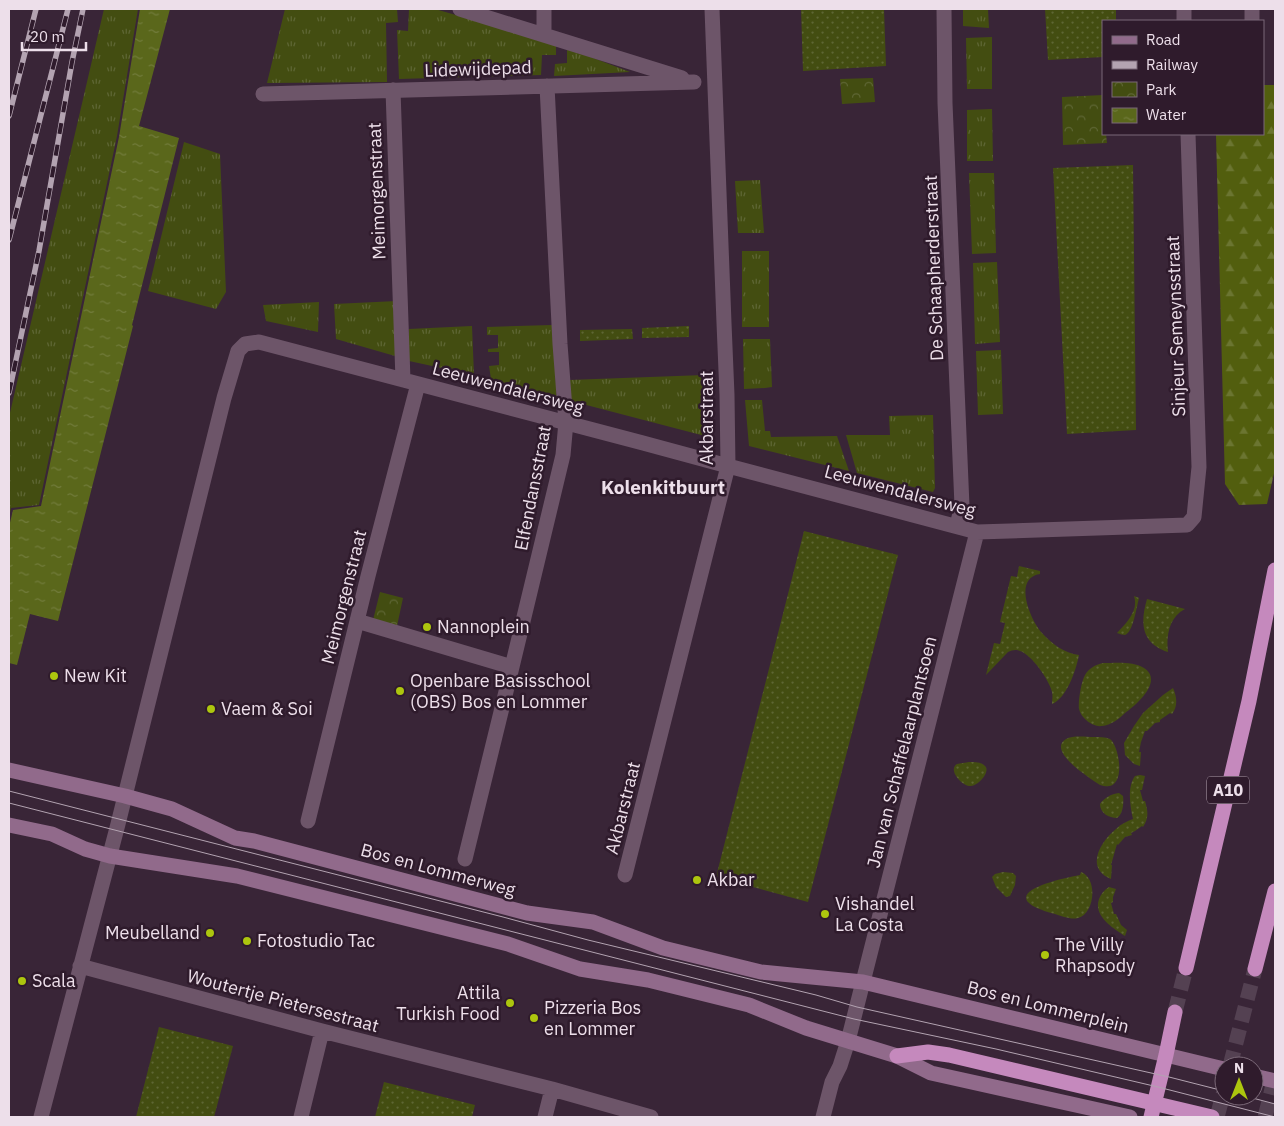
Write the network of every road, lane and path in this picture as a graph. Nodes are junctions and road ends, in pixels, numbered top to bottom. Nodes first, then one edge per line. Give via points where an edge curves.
1 (460, 9) edge
2 (544, 9) edge
3 (712, 9) edge
4 (944, 9) edge
5 (544, 35) junction
6 (694, 82) junction
7 (548, 86) junction
8 (714, 88) junction
9 (393, 90) junction
10 (263, 94) dead end
11 (1188, 135) edge
12 (410, 382) junction
13 (566, 422) junction
14 (728, 466) junction
15 (1194, 517) joint
16 (957, 526) junction
17 (976, 532) junction
18 (1275, 570) edge
19 (357, 620) junction
20 (512, 667) junction
21 (9, 770) edge
22 (125, 796) junction
23 (308, 821) dead end
24 (9, 824) edge
25 (110, 856) junction
26 (465, 859) dead end
27 (625, 875) dead end
28 (1275, 891) edge
29 (80, 966) junction
30 (1186, 968) tunnel mouth
31 (1255, 969) tunnel mouth
32 (864, 982) junction
33 (1175, 1012) tunnel mouth
34 (322, 1031) junction
35 (848, 1041) junction
36 (1166, 1055) junction
37 (897, 1056) junction
38 (1214, 1067) edge
39 (552, 1089) junction
40 (1152, 1110) edge
41 (41, 1117) edge
42 (301, 1117) edge
43 (545, 1117) edge
44 (651, 1117) edge
45 (824, 1117) edge
46 (1130, 1117) edge
47 (1212, 1117) edge

1 - 5 street
2 - 5 street
3 - 8 street, Akbarstraat
4 - 16 street, De Schaapherderstraat via 962,506
5 - 6 street
6 - 7 street, Lidewijdepad
6 - 8 street
7 - 9 street, Lidewijdepad
7 - 13 street, Elfendansstraat
8 - 14 street, Akbarstraat
9 - 10 street, Lidewijdepad
9 - 12 street, Meimorgenstraat
11 - 15 street, Sinjeur Semeynsstraat via 1199,467
12 - 13 street, Leeuwendalersweg
12 - 19 street, Meimorgenstraat
12 - 22 street, Leeuwendalersweg via 259,342 245,344 238,351 221,407
13 - 14 street, Leeuwendalersweg
13 - 20 street, Elfendansstraat via 562,455
14 - 16 street, Leeuwendalersweg
14 - 27 street, Akbarstraat
15 - 17 street, Leeuwendalersweg via 1187,525
16 - 17 street, Leeuwendalersweg
17 - 32 street, Jan van Schaffelaarplantsoen
18 - 30 highway, A10 via 1249,701
19 - 20 street
19 - 23 street, Meimorgenstraat
20 - 26 street, Elfendansstraat
21 - 22 main road, Bos en Lommerweg
22 - 25 street
22 - 32 main road, Bos en Lommerweg via 172,809 235,838 527,913 593,922 663,948 761,972
24 - 25 main road via 52,834
25 - 29 street
25 - 35 main road via 266,883 508,944 580,969 648,980 749,1005
28 - 31 highway
29 - 34 street, Woutertje Pietersestraat
29 - 41 street
32 - 35 street, Jan van Schaffelaarplantsoen
32 - 36 main road, Bos en Lommerplein
33 - 36 highway
34 - 39 street, Woutertje Pietersestraat
34 - 42 street
35 - 37 main road
35 - 45 street, Jan van Schaffelaarplantsoen via 832,1082
36 - 38 main road, Bos en Lommerplein
36 - 40 highway
37 - 40 highway via 928,1052 949,1055
37 - 46 main road via 931,1073
39 - 43 street
39 - 44 street, Woutertje Pietersestraat
40 - 47 highway

